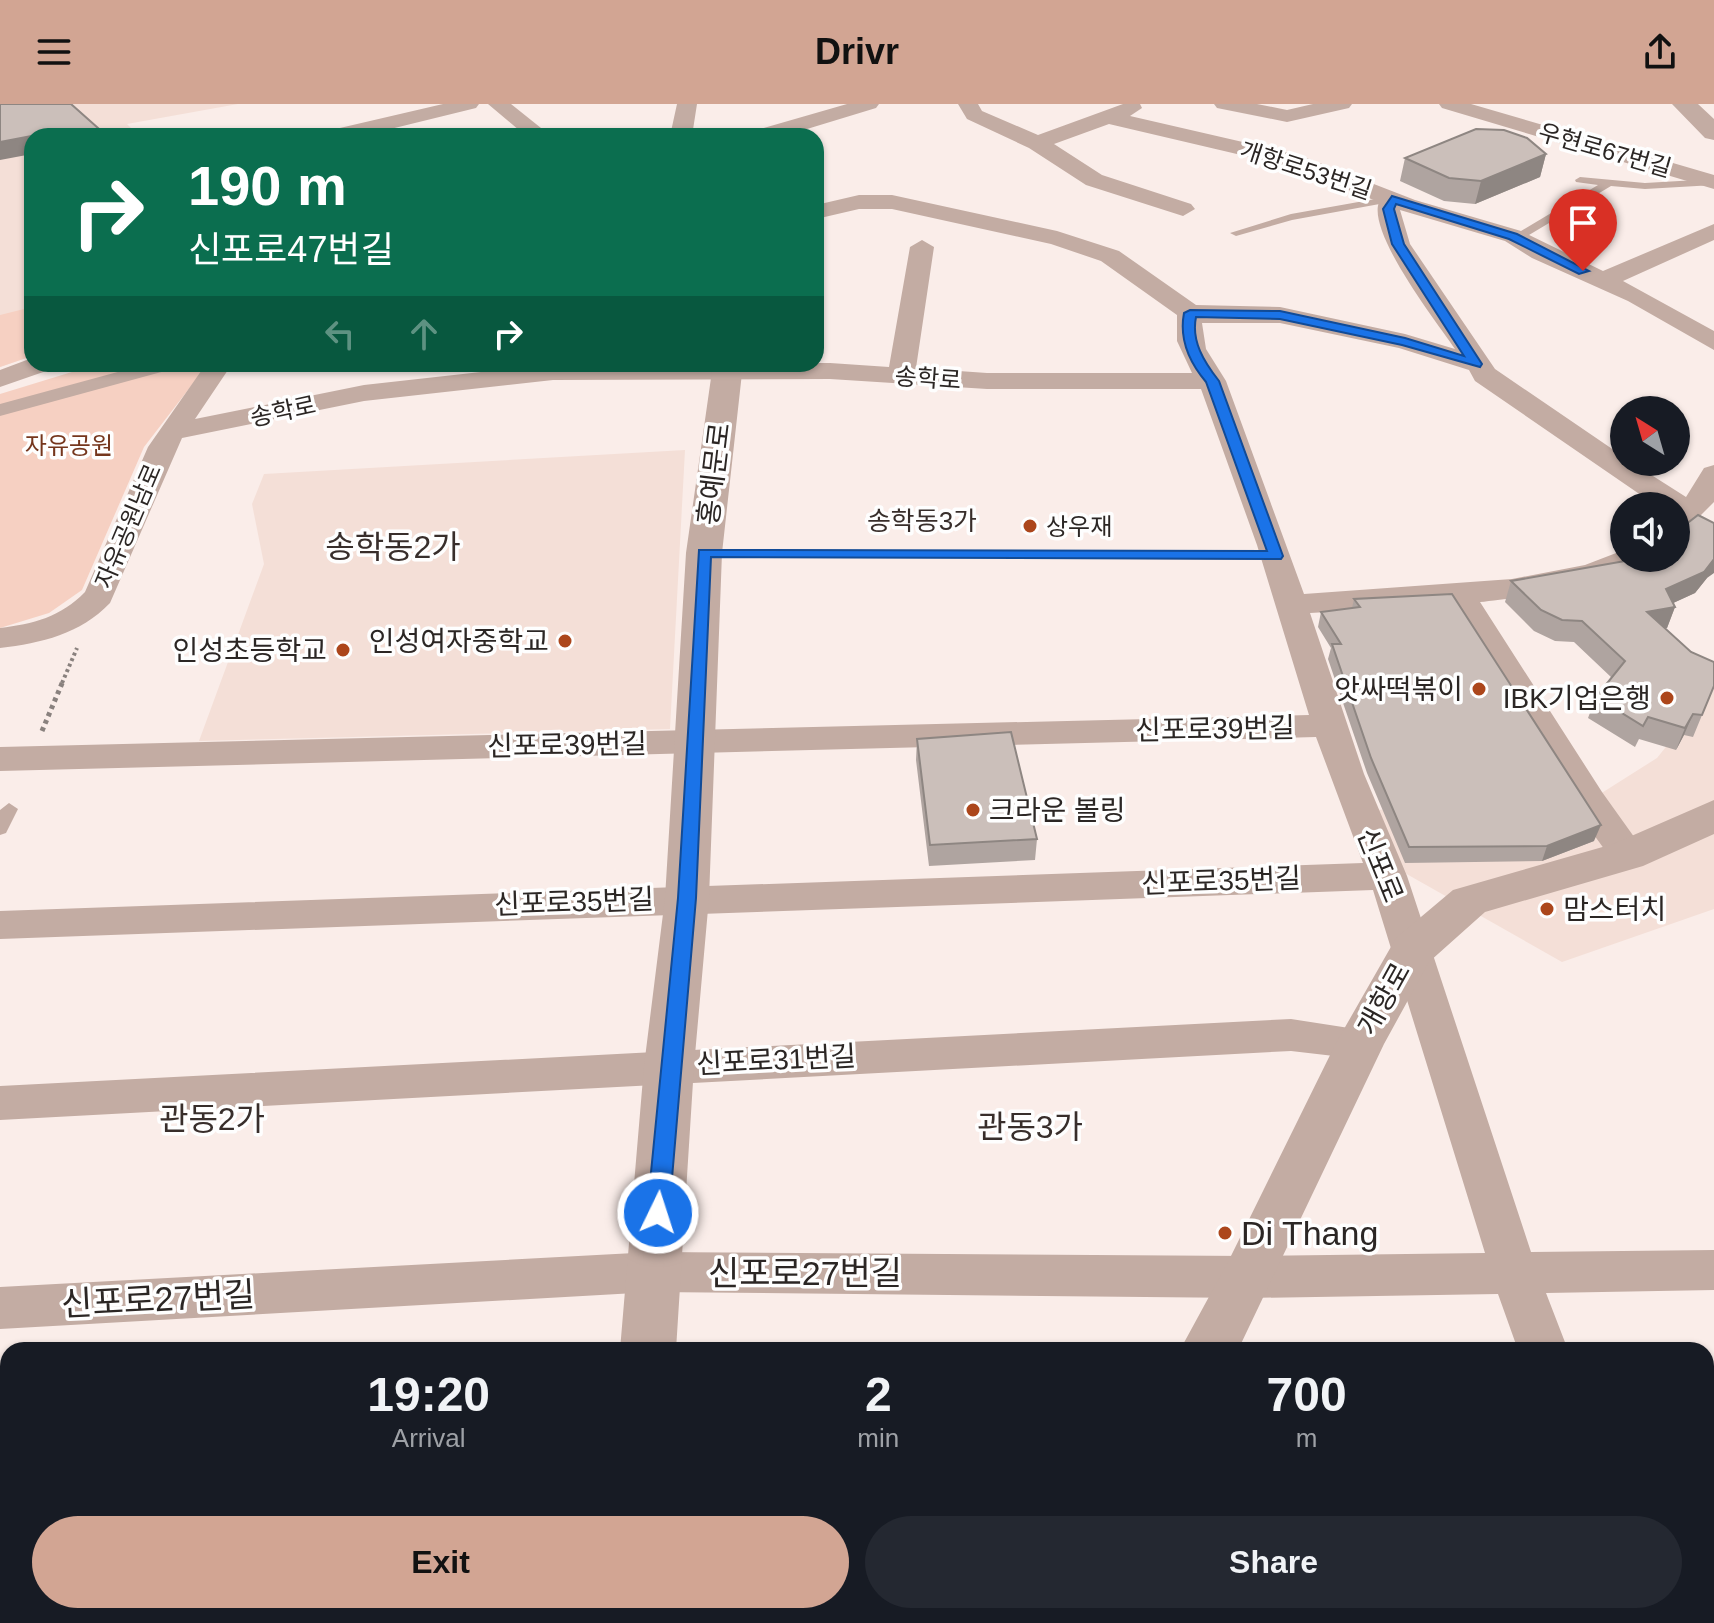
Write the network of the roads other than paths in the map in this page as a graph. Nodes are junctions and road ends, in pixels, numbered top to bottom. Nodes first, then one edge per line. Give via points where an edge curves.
1 (469, 104) edge
2 (498, 104) edge
3 (687, 104) edge
4 (869, 104) edge
5 (968, 104) edge
6 (1144, 104) edge
7 (1224, 104) edge
8 (1342, 104) edge
9 (1449, 104) edge
10 (1684, 104) edge
11 (1108, 117) junction
12 (368, 128) edge
13 (530, 128) edge
14 (682, 128) edge
15 (788, 128) edge
16 (1714, 133) edge
17 (1037, 143) junction
18 (1580, 180) dead end
19 (1714, 182) edge
20 (1609, 183) junction
21 (1392, 199) junction
22 (1183, 209) dead end
23 (824, 210) edge
24 (1714, 231) edge
25 (1236, 233) dead end
26 (1513, 236) junction
27 (922, 247) dead end
28 (1604, 280) junction
29 (1190, 313) junction
30 (1714, 342) edge
31 (1475, 364) junction
32 (24, 370) edge
33 (824, 371) edge
34 (140, 372) edge
35 (213, 372) edge
36 (553, 372) edge
37 (727, 372) edge
38 (901, 376) junction
39 (0, 379) edge
40 (1212, 381) junction
41 (0, 410) edge
42 (172, 432) junction
43 (1699, 501) edge
44 (704, 553) junction
45 (1276, 556) junction
46 (1610, 565) edge
47 (1458, 593) junction
48 (1291, 604) junction
49 (0, 638) edge
50 (1327, 726) junction
51 (695, 742) junction
52 (15, 758) edge
53 (9, 809) dead end
54 (1714, 814) edge
55 (0, 829) edge
56 (1628, 855) junction
57 (1388, 876) junction
58 (687, 898) junction
59 (0, 925) edge
60 (1412, 950) junction
61 (1360, 1043) junction
62 (669, 1066) junction
63 (0, 1103) edge
64 (1714, 1270) edge
65 (653, 1272) junction
66 (1515, 1274) junction
67 (1248, 1277) junction
68 (0, 1308) edge
69 (649, 1342) edge
70 (1212, 1342) edge
71 (1540, 1342) edge

1 - 12 street
2 - 13 street
3 - 14 street
4 - 15 street
5 - 17 street via 974,115
6 - 11 street
7 - 8 street via 1287,116
9 - 19 street, 우현로67번길
10 - 16 street
11 - 17 street
11 - 21 street, 개항로53번길 via 1291,160
17 - 22 street via 1094,180
18 - 20 lane
19 - 20 lane
20 - 26 lane
21 - 25 lane
21 - 26 street, 개항로53번길
21 - 31 street via 1388,209 1398,244
23 - 29 street via 892,202 1057,238 1110,256
24 - 28 street
26 - 28 street, 개항로53번길
27 - 38 street
28 - 30 street, 개항로53번길
29 - 31 street via 1280,315 1405,342
29 - 40 street via 1187,331 1200,366
31 - 43 street via 1512,395
32 - 39 street
33 - 38 street, 송학로
34 - 41 street
35 - 42 street, 자유공원남로
36 - 42 street, 송학로 via 364,393
37 - 44 street, 홍예문로
38 - 40 street, 송학로 via 1106,384
40 - 45 street, 신포로
42 - 49 street, 자유공원남로 via 99,596 60,627
44 - 45 lane
44 - 51 street, 홍예문로
45 - 48 street, 신포로
46 - 47 street via 1576,578
47 - 48 street
47 - 56 street
48 - 50 street, 신포로
50 - 51 street, 신포로39번길
50 - 57 street, 신포로
51 - 52 street, 신포로39번길
51 - 58 street, 홍예문로
53 - 55 lane
54 - 56 street, 개항로 via 1688,831
56 - 60 street, 개항로 via 1469,901
57 - 58 street, 신포로35번길
57 - 60 street, 신포로
58 - 59 street, 신포로35번길
58 - 62 street, 홍예문로
60 - 61 street, 개항로
60 - 66 street, 신포로
61 - 62 street, 신포로31번길 via 1291,1035
61 - 67 street, 개항로
62 - 63 street, 신포로31번길
62 - 65 street, 홍예문로
64 - 66 street, 신포로27번길
65 - 67 street, 신포로27번길
65 - 68 street, 신포로27번길
65 - 69 street, 홍예문로
66 - 67 street, 신포로27번길
66 - 71 street, 신포로
67 - 70 street, 개항로

